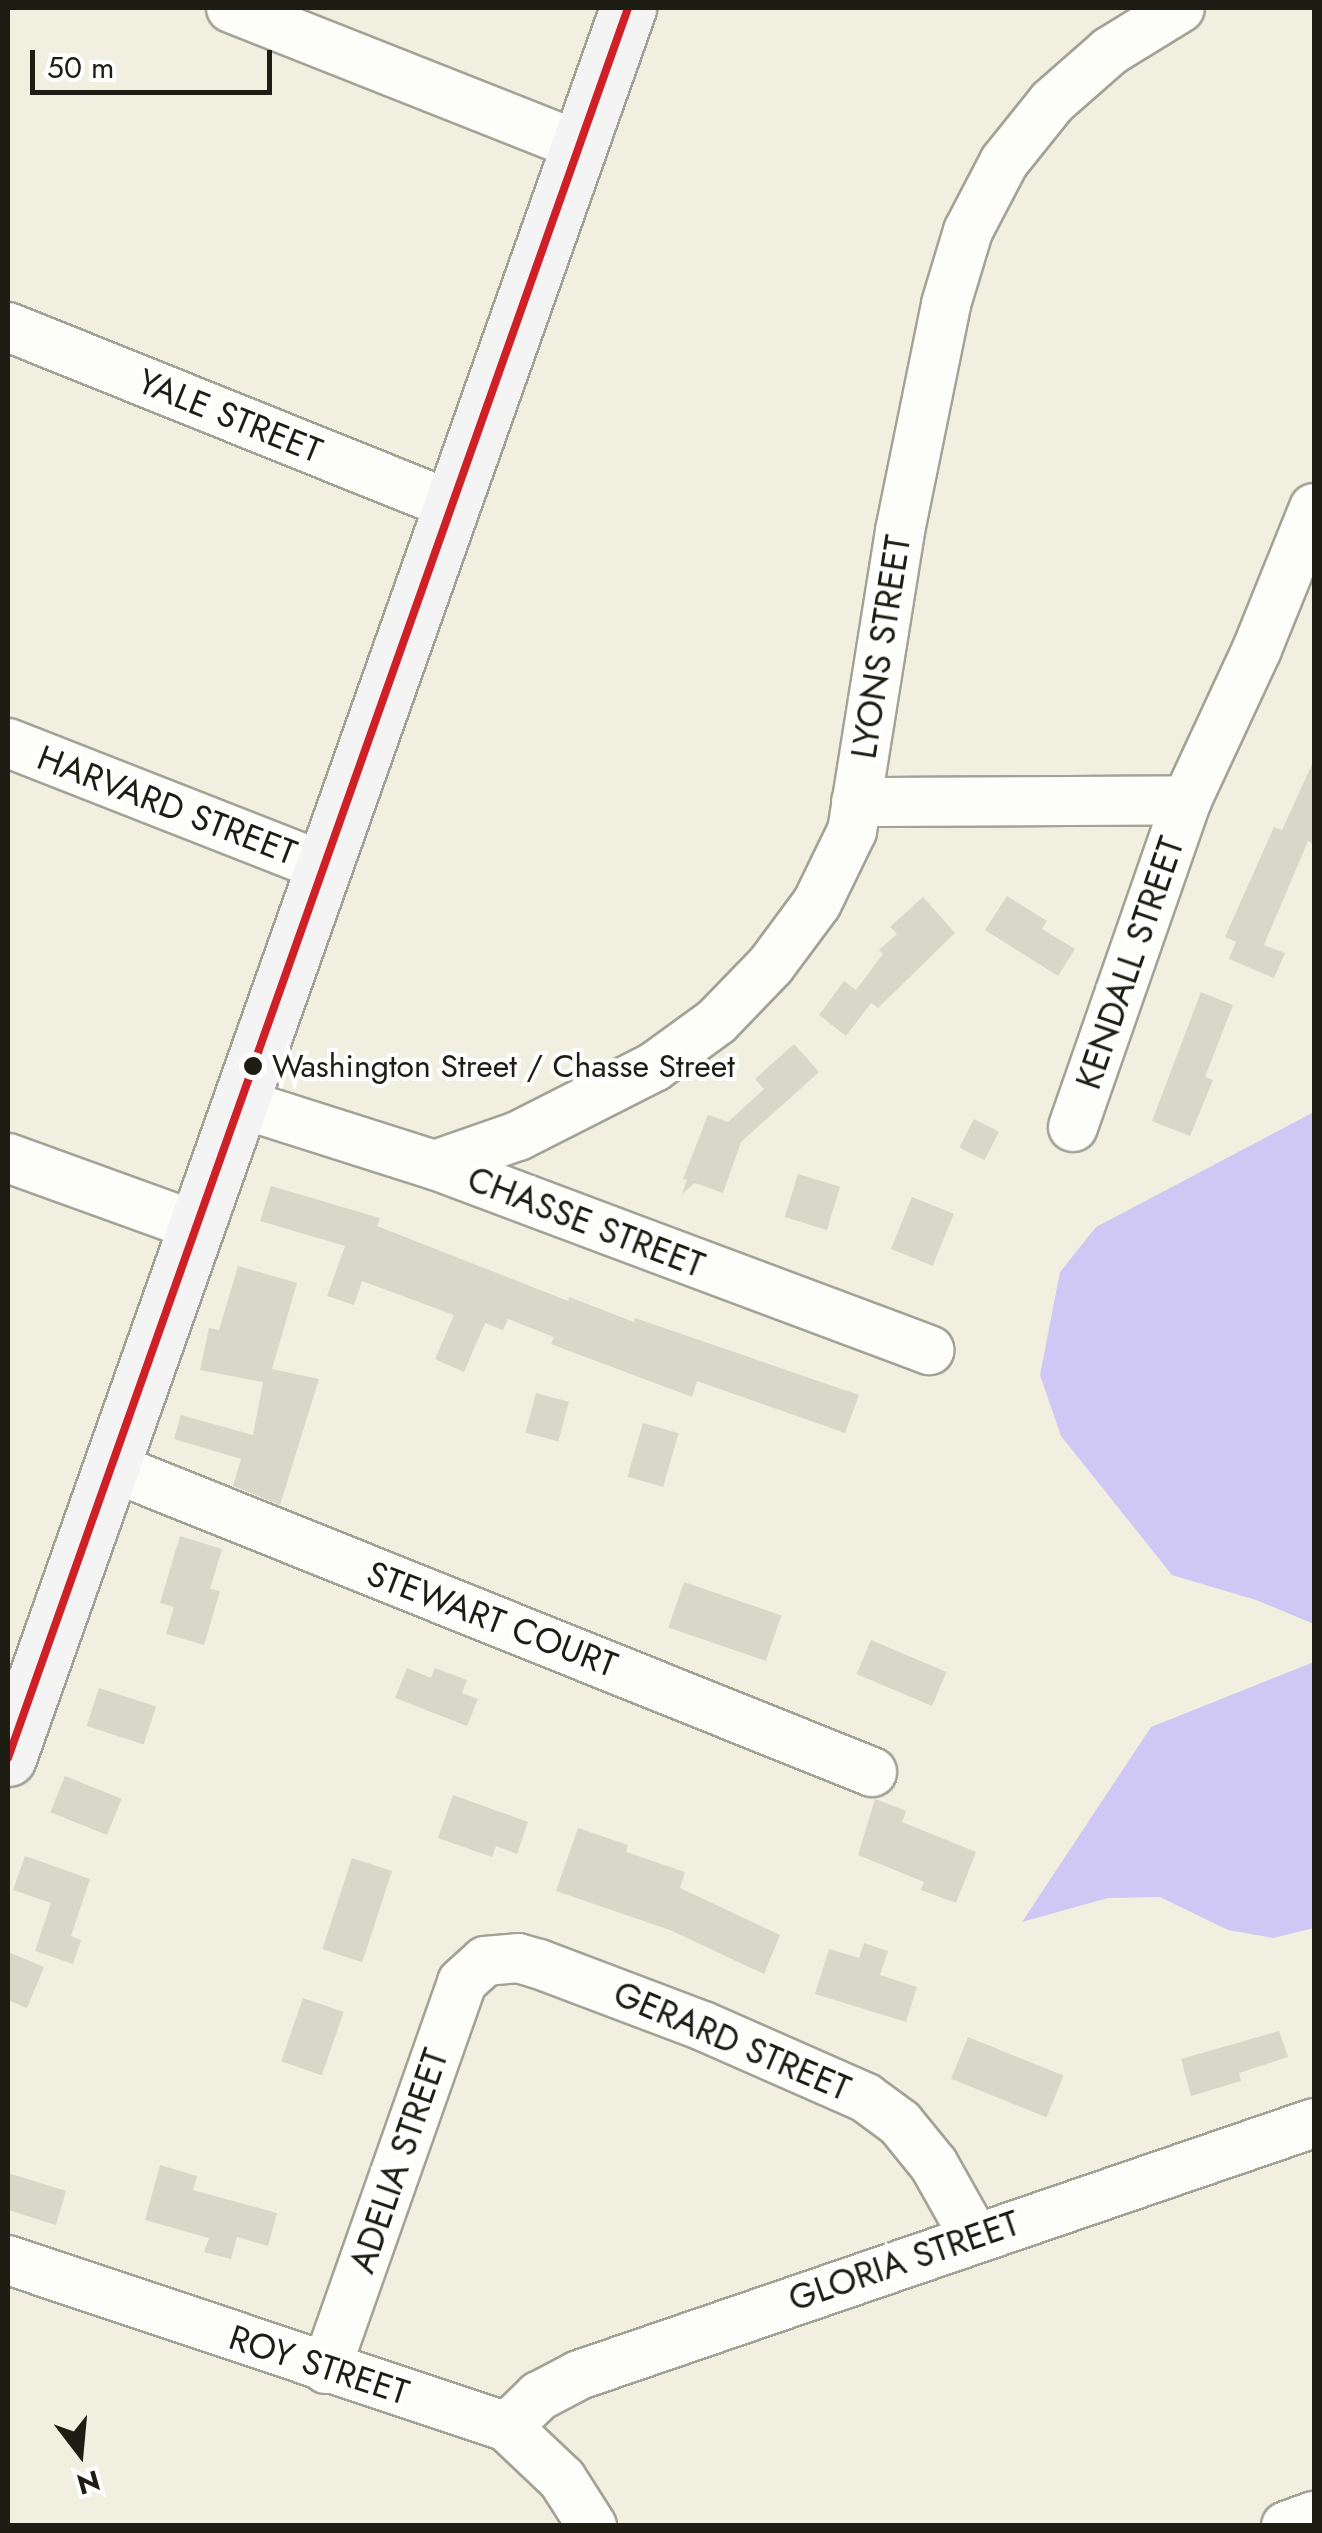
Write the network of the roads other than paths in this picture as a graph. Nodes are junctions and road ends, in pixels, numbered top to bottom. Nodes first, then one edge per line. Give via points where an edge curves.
1 (231, 8) edge
2 (628, 8) edge
3 (1180, 8) edge
4 (580, 146) junction
5 (8, 327) edge
6 (453, 506) junction
7 (1314, 508) edge
8 (8, 742) edge
9 (1187, 800) junction
10 (856, 802) junction
11 (326, 868) junction
12 (239, 1103) junction
13 (1072, 1126) dead end
14 (8, 1158) edge
15 (435, 1165) junction
16 (196, 1226) junction
17 (929, 1350) dead end
18 (112, 1467) junction
19 (8, 1758) edge
20 (872, 1772) dead end
21 (485, 1961) joint
22 (1314, 2123) edge
23 (974, 2236) junction
24 (8, 2260) edge
25 (326, 2369) junction
26 (507, 2426) junction
27 (1314, 2516) edge
28 (592, 2526) edge
29 (1286, 2526) edge

1 - 4 street
2 - 4 main road
3 - 10 street, LYONS STREET via 1110,51 1052,102 1004,162 968,230 929,379
4 - 6 main road
5 - 6 street, YALE STREET
6 - 11 main road
7 - 9 street, KENDALL STREET
8 - 11 street, HARVARD STREET
9 - 10 street, KENDALL STREET
9 - 13 street, KENDALL STREET
10 - 15 street, LYONS STREET via 852,831 816,904 717,1021 654,1067 581,1107
11 - 12 main road
12 - 15 street, CHASSE STREET
12 - 16 main road
14 - 16 street
15 - 17 street, CHASSE STREET
16 - 18 main road
18 - 19 main road
18 - 20 street, STEWART COURT
21 - 23 street, GERARD STREET via 539,1964 866,2098 900,2123 934,2165
21 - 25 street, ADELIA STREET via 462,1982
22 - 23 street, GLORIA STREET
23 - 26 street, GLORIA STREET via 579,2374 539,2396
24 - 25 street, ROY STREET
25 - 26 street, ROY STREET
26 - 28 street, ROY STREET via 562,2480
27 - 29 street

